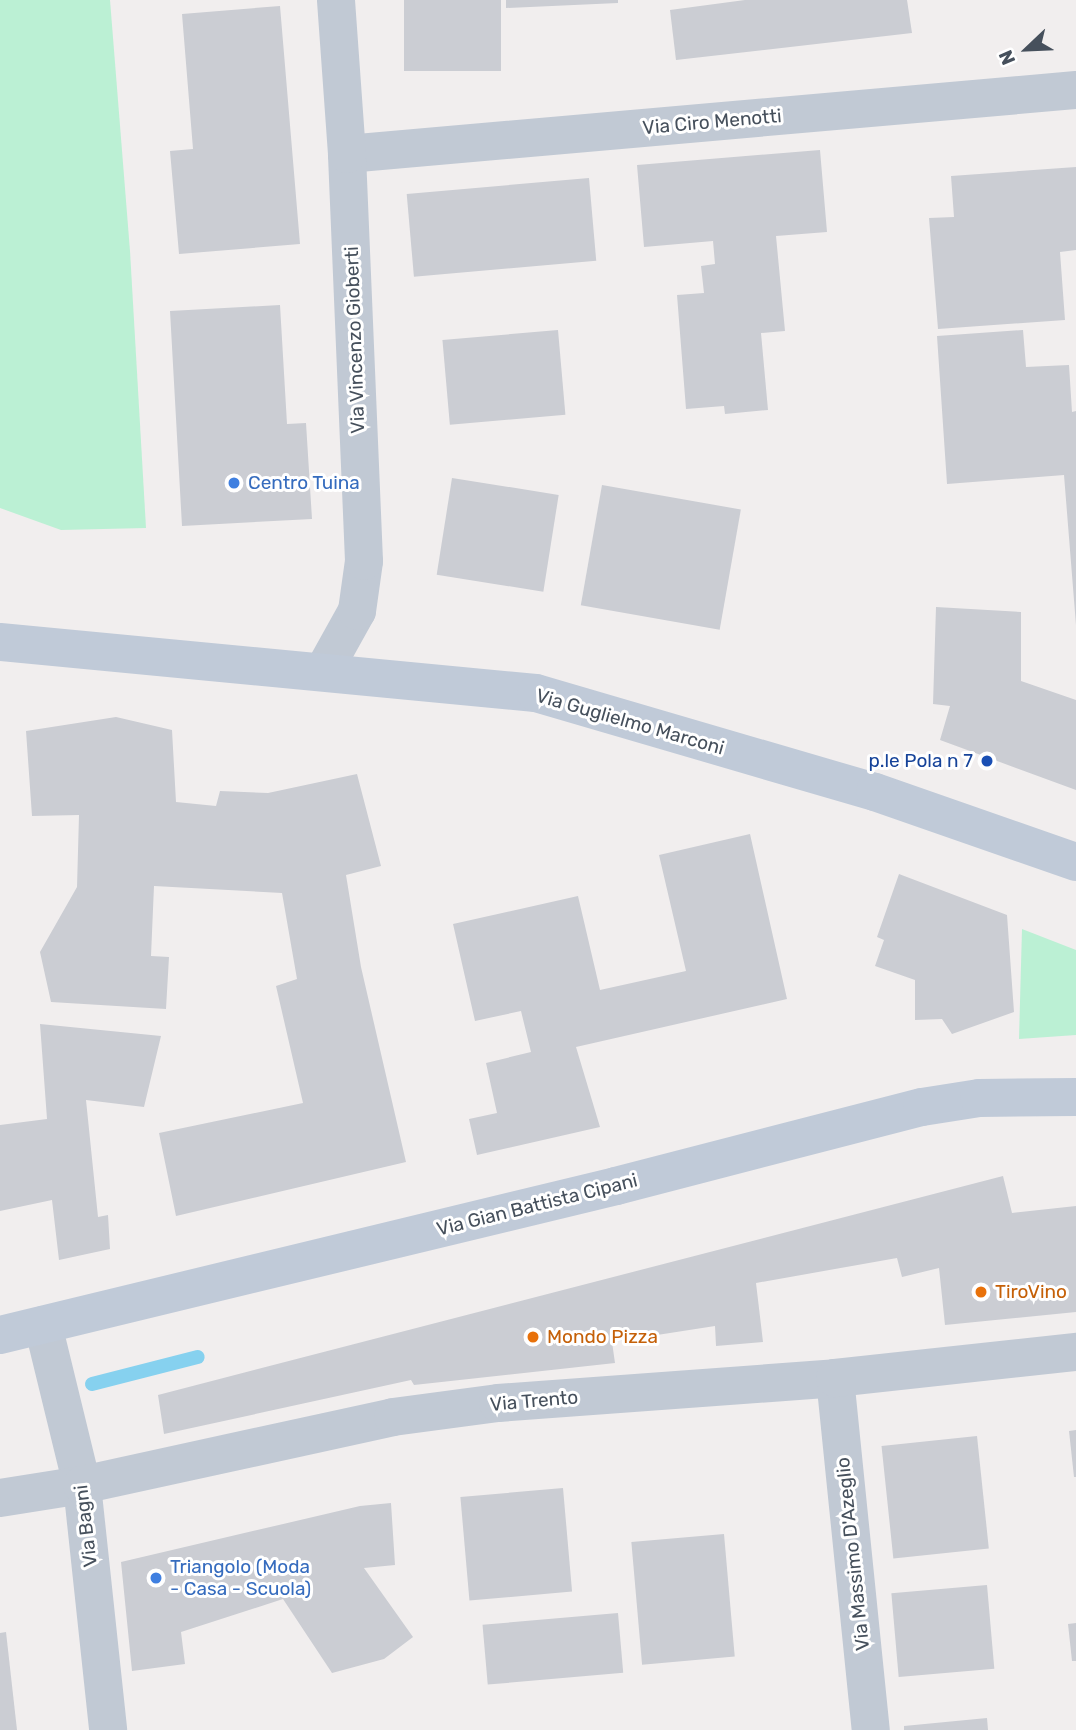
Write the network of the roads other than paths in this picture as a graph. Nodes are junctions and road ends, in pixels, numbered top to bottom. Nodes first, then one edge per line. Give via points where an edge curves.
1 (336, 0) edge
2 (1076, 89) edge
3 (347, 155) junction
4 (0, 642) edge
5 (323, 672) junction
6 (1076, 862) edge
7 (1076, 1097) edge
8 (43, 1325) junction
9 (0, 1335) edge
10 (1076, 1352) edge
11 (835, 1378) junction
12 (82, 1485) junction
13 (0, 1498) edge
14 (108, 1730) edge
15 (871, 1730) edge

1 - 3 street, Via Vincenzo Gioberti
2 - 3 street, Via Ciro Menotti
3 - 5 street, Via Vincenzo Gioberti via 364,561 357,611
4 - 5 main road, Via Guglielmo Marconi
5 - 6 main road, Via Guglielmo Marconi via 536,693 875,792
7 - 8 main road, Via Gian Battista Cipani via 979,1098 922,1107
8 - 9 main road, Via Gian Battista Cipani
8 - 12 street, Via Bagni
10 - 11 street, Via Trento
11 - 12 street, Via Trento via 498,1403 393,1417
11 - 15 street, Via Massimo D'Azeglio
12 - 13 street, Via Trento
12 - 14 street, Via Bagni

